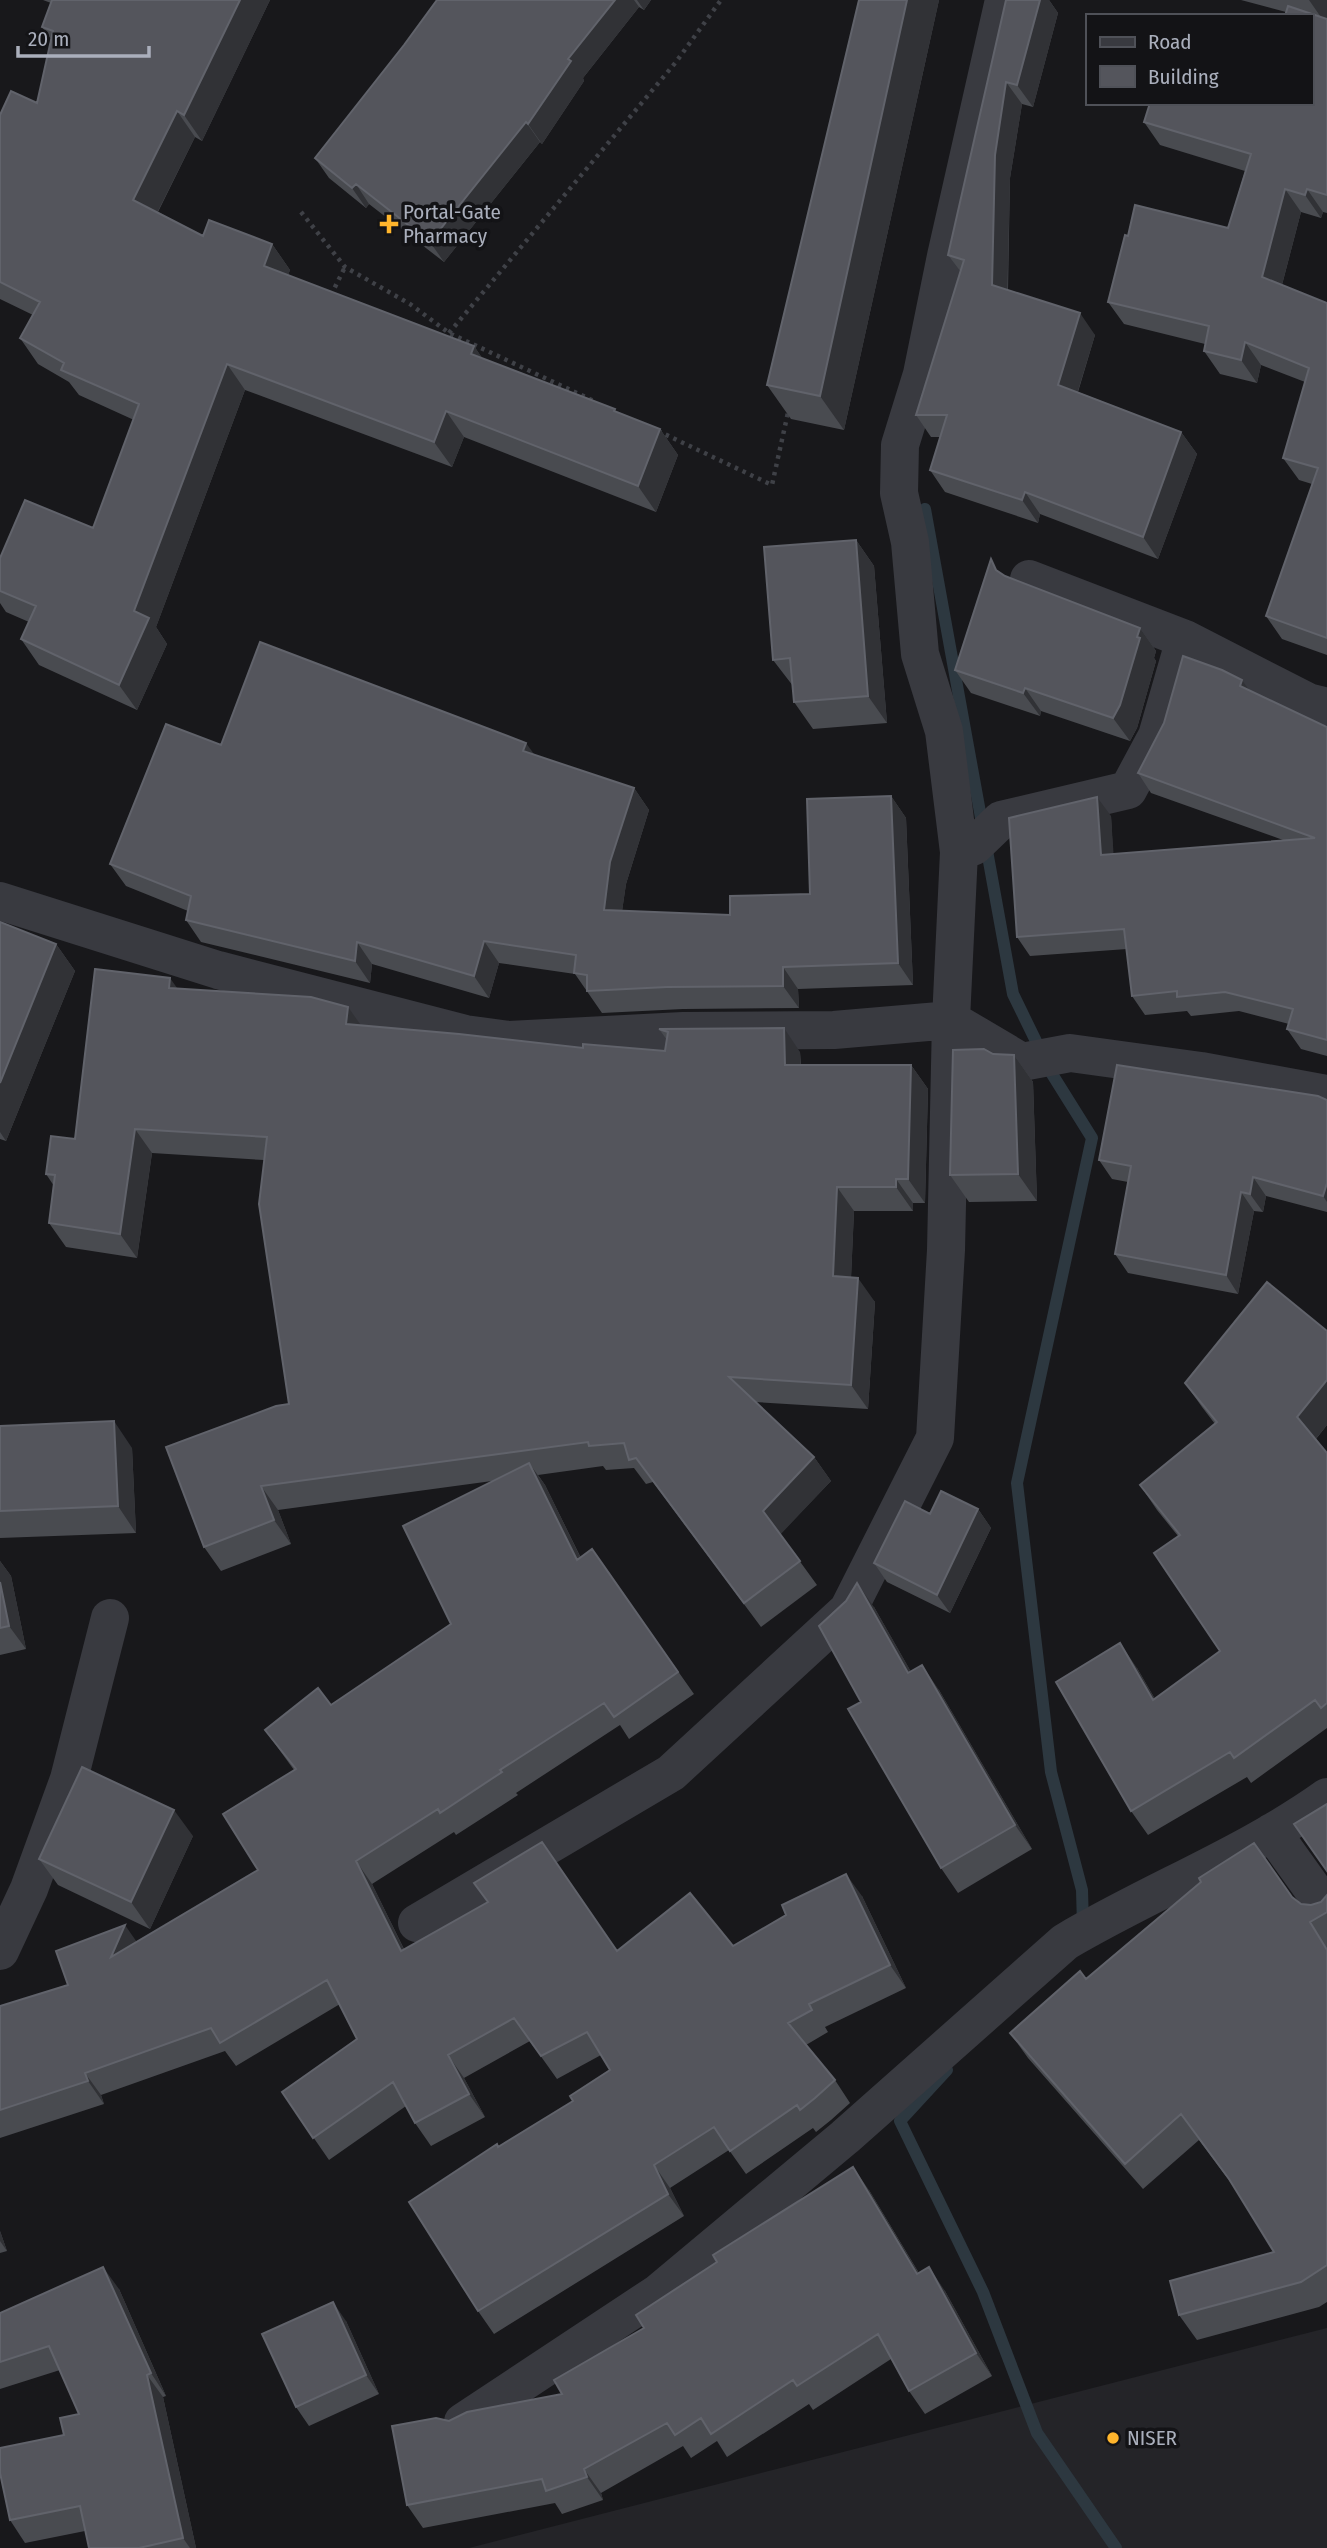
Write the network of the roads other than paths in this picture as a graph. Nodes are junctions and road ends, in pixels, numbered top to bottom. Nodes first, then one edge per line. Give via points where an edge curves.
1 (1004, 0) edge
2 (1029, 579) dead end
3 (1185, 639) junction
4 (1327, 707) edge
5 (967, 849) junction
6 (0, 901) edge
7 (951, 1020) junction
8 (1327, 1094) edge
9 (110, 1618) dead end
10 (1327, 1797) edge
11 (1272, 1832) junction
12 (1327, 1909) edge
13 (417, 1923) dead end
14 (0, 1951) edge
15 (463, 2422) edge

1 - 5 street via 922,374 900,445 899,493 910,542 920,654 944,731
2 - 3 street
3 - 4 street via 1308,702
3 - 5 street via 1157,736 1128,790 1001,820
5 - 7 street
6 - 7 street via 231,973 465,1034 508,1040 683,1031 834,1030
7 - 8 street via 1022,1062 1070,1053
7 - 13 street via 946,1250 935,1438 848,1610 671,1773
9 - 14 street via 69,1779 29,1889
10 - 11 street
11 - 12 street
11 - 15 street via 1081,1933 658,2293

